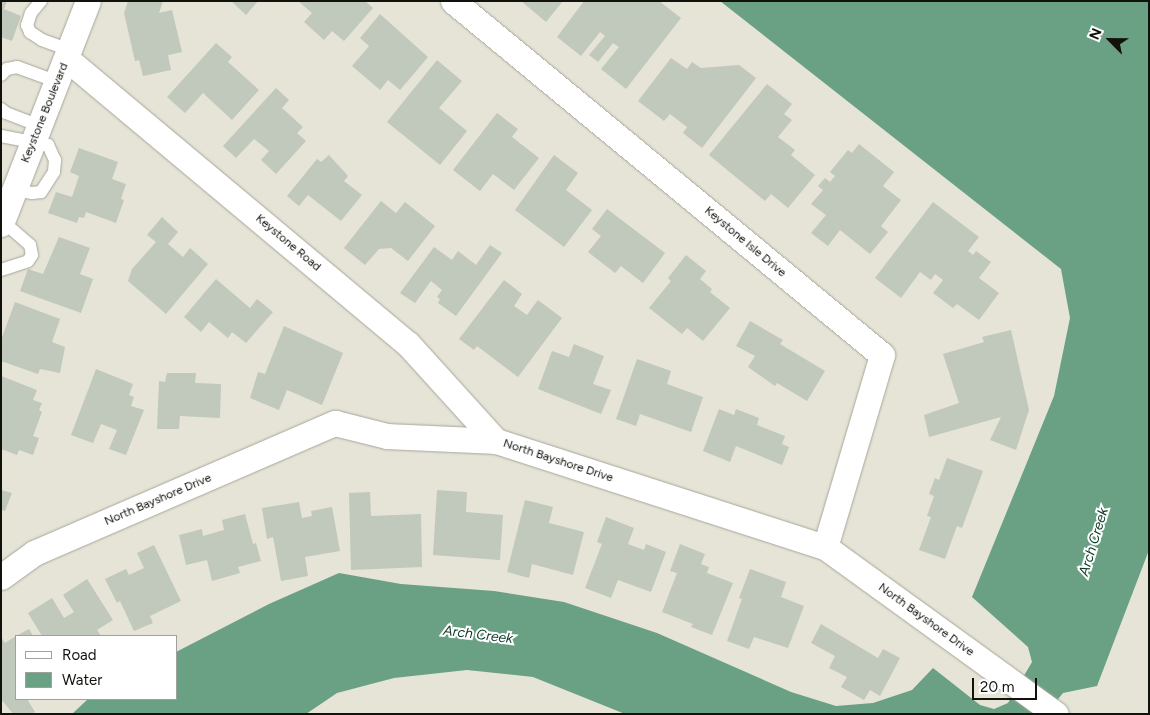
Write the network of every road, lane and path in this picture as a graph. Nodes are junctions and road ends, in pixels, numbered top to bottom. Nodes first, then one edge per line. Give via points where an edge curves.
1 (41, 1) edge
2 (453, 1) edge
3 (83, 3) edge
4 (65, 64) junction
5 (1, 74) edge
6 (1, 109) edge
7 (37, 134) junction
8 (1, 136) edge
9 (2, 222) edge
10 (1, 270) edge
11 (496, 441) junction
12 (825, 547) junction
13 (1, 577) edge
14 (1056, 714) edge

1 - 4 lane via 31,13 27,25 30,32
2 - 12 street, Keystone Isle Drive via 882,355
3 - 4 street, Keystone Boulevard
4 - 5 lane via 17,67
4 - 7 street, Keystone Boulevard
4 - 11 street, Keystone Road via 408,344
6 - 7 lane
7 - 8 lane
7 - 9 street, Keystone Boulevard
9 - 10 lane via 30,245 32,255 28,261
11 - 12 street, North Bayshore Drive
11 - 13 street, North Bayshore Drive via 387,436 335,424 34,553
12 - 14 street, North Bayshore Drive

